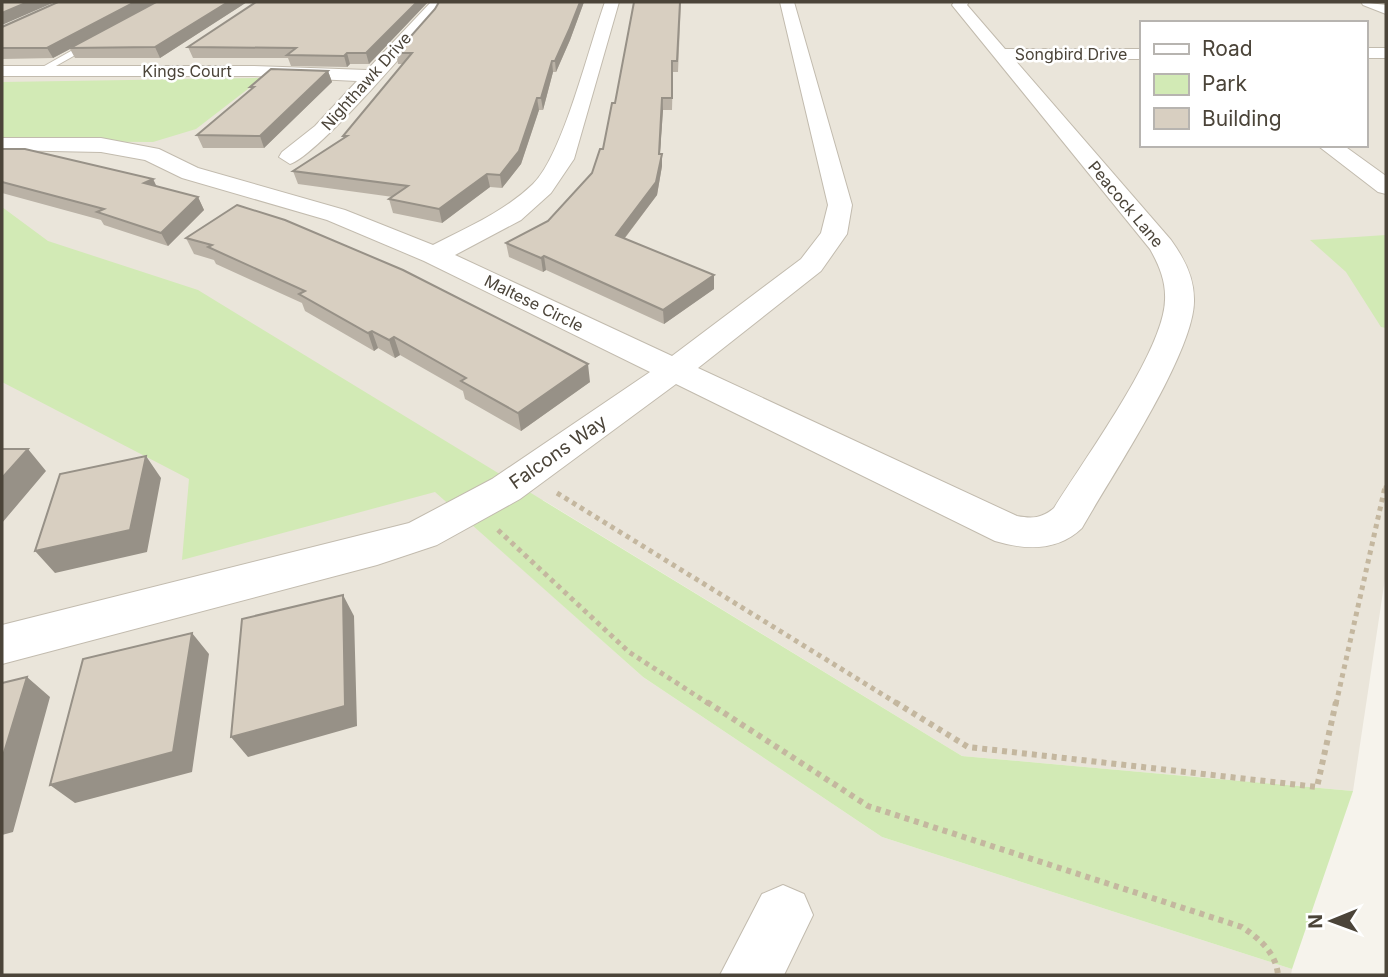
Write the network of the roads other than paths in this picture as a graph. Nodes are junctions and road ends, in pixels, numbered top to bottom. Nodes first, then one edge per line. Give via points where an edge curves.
1 (439, 2) edge
2 (612, 2) edge
3 (787, 2) edge
4 (962, 2) edge
5 (1368, 2) edge
6 (1386, 10) edge
7 (110, 33) edge
8 (1367, 53) edge
9 (1386, 53) edge
10 (1001, 54) junction
11 (1140, 54) edge
12 (180, 55) dead end
13 (44, 69) junction
14 (157, 70) junction
15 (2, 71) edge
16 (372, 76) junction
17 (2, 144) edge
18 (1331, 147) edge
19 (290, 158) dead end
20 (1386, 187) edge
21 (434, 256) junction
22 (674, 370) junction
23 (1044, 533) joint
24 (2, 645) edge
25 (783, 915) dead end
26 (751, 975) edge

1 - 16 street, Nighthawk Drive
2 - 21 street via 563,159 543,188 512,215
3 - 22 street, Falcons Way via 837,190 840,205 834,234 811,265
4 - 10 street, Peacock Lane
5 - 6 street
7 - 13 lane
8 - 9 street
10 - 11 street, Songbird Drive
10 - 23 street, Peacock Lane via 1162,246 1182,296 1174,336 1164,356 1068,518
12 - 14 street
13 - 14 street, Kings Court
13 - 15 street, Kings Court
14 - 16 street, Kings Court
16 - 19 street, Nighthawk Drive
17 - 21 street, Maltese Circle via 101,145 151,154 190,173 336,215
18 - 20 street
21 - 22 street, Maltese Circle
22 - 23 street, Maltese Circle via 1009,530
22 - 24 street, Falcons Way via 506,489 423,534
25 - 26 street

